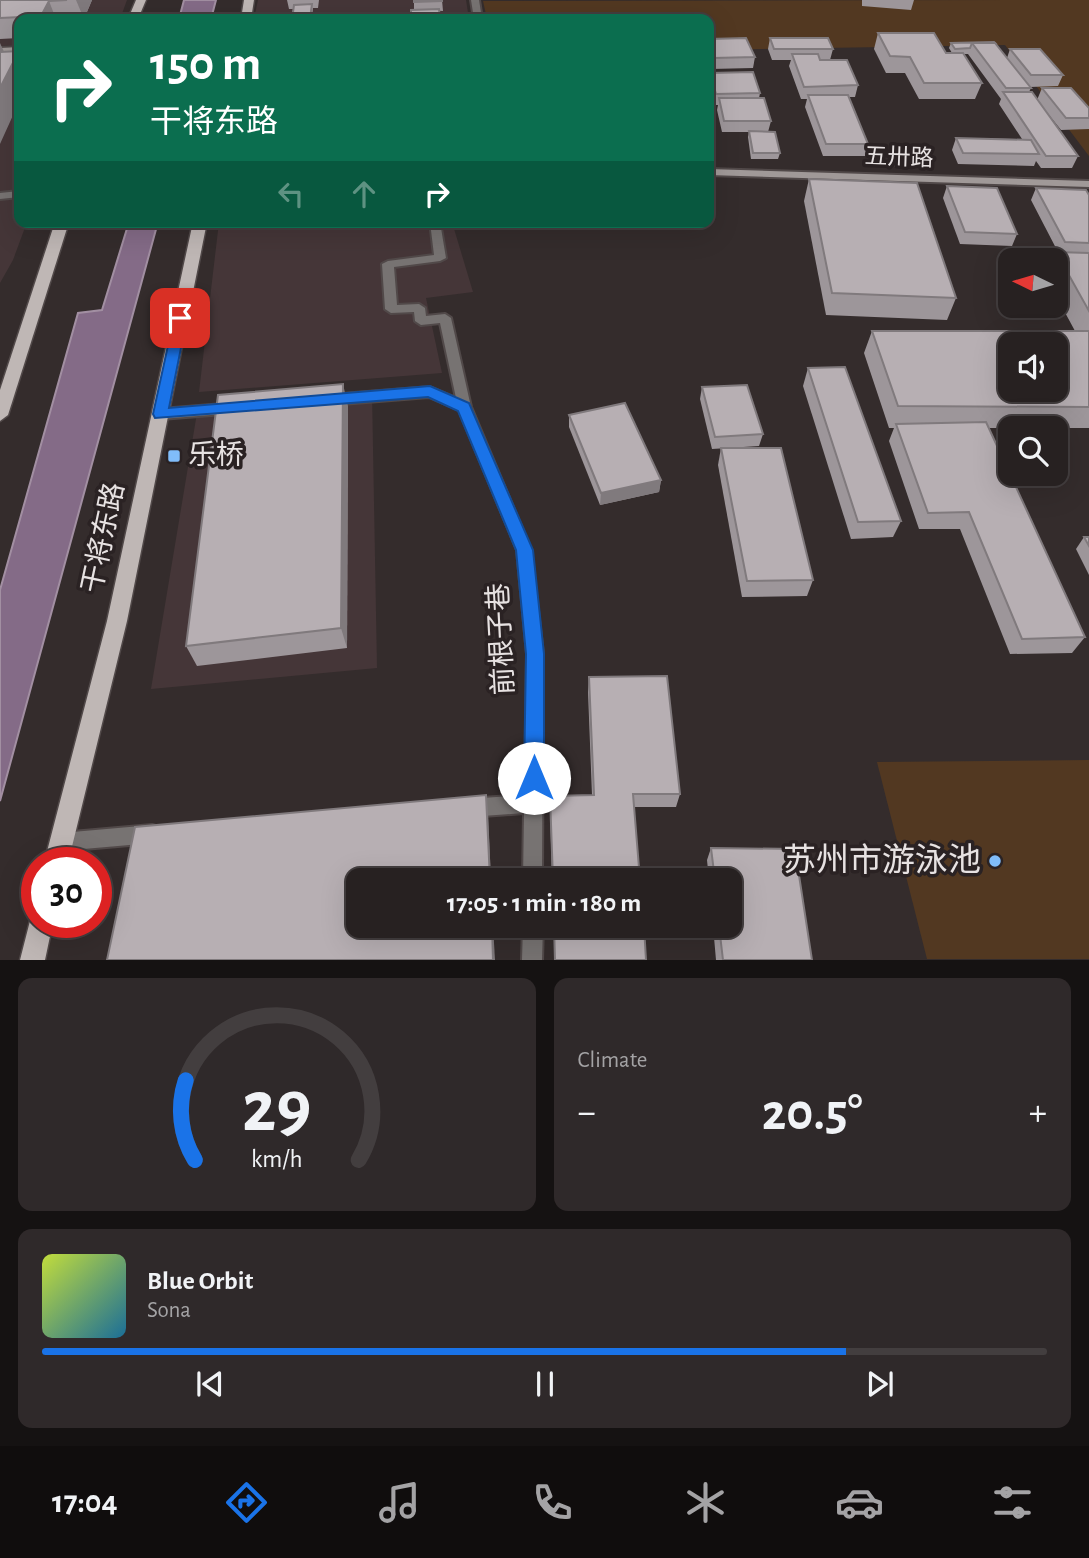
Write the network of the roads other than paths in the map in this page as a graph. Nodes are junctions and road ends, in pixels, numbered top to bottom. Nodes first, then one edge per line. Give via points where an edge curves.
1 (714, 172) edge
2 (1089, 184) edge
3 (60, 228) edge
4 (199, 228) edge
5 (436, 228) edge
6 (309, 402) edge
7 (255, 406) edge
8 (464, 407) junction
9 (161, 414) junction
10 (0, 415) edge
11 (534, 803) junction
12 (450, 810) edge
13 (172, 833) edge
14 (61, 842) junction
15 (60, 847) edge
16 (533, 868) edge
17 (37, 938) edge
18 (533, 938) edge
19 (32, 960) edge
20 (532, 960) edge

1 - 2 street, 五卅路
3 - 10 main road
4 - 9 main road, 干将东路
5 - 8 street, 前根子巷 via 440,258 388,264 391,309 419,308 421,321 445,318
6 - 8 street via 430,391
7 - 9 street
8 - 11 street, 前根子巷 via 524,550 535,654
9 - 14 main road, 干将东路 via 117,621
11 - 12 street
11 - 16 street, 前根子巷
13 - 14 street
14 - 15 main road, 干将东路
17 - 19 main road
18 - 20 street

